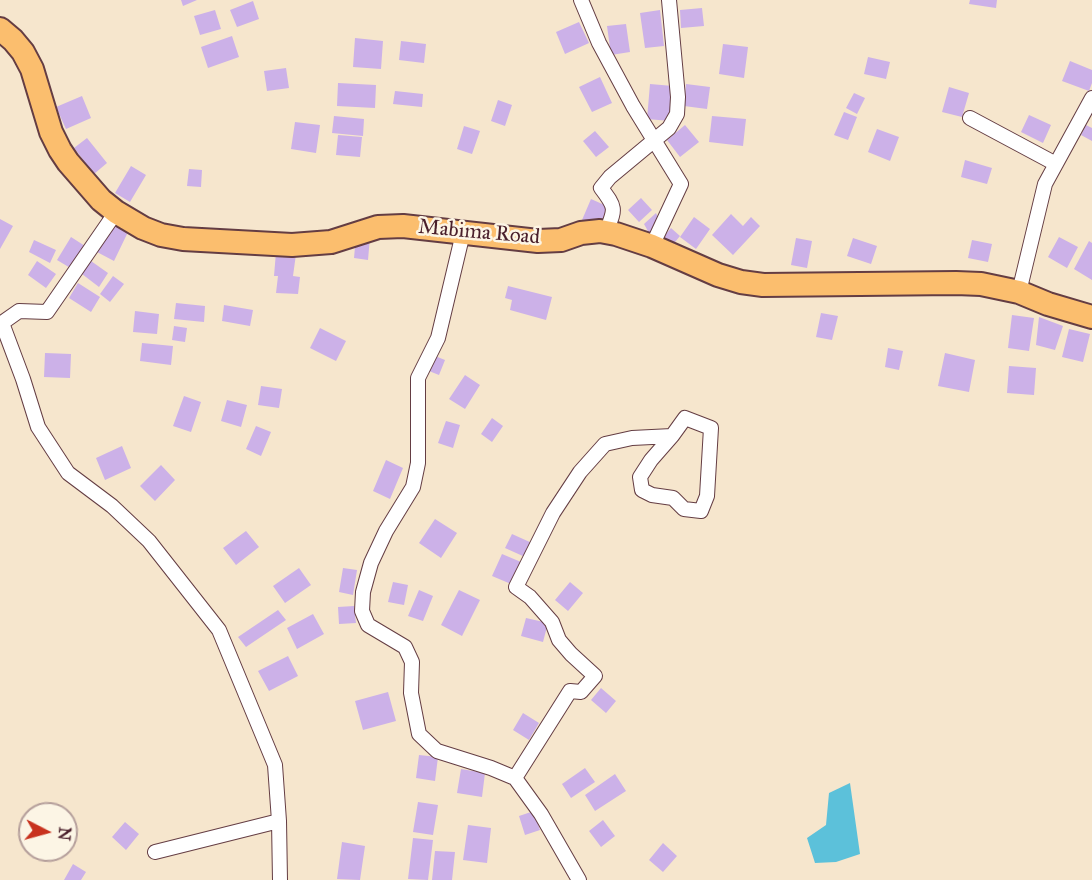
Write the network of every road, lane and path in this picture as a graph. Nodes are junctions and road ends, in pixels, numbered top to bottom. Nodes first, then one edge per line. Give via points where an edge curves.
1 (581, 0) edge
2 (669, 0) edge
3 (0, 29) edge
4 (1092, 98) edge
5 (970, 118) dead end
6 (654, 140) junction
7 (1056, 164) junction
8 (116, 212) junction
9 (606, 232) junction
10 (463, 233) junction
11 (652, 246) junction
12 (1019, 292) junction
13 (1092, 317) edge
14 (672, 435) junction
15 (515, 778) junction
16 (279, 820) junction
17 (155, 852) dead end
18 (280, 880) edge
19 (579, 880) edge

1 - 6 street via 599,43
2 - 6 street via 677,114 669,128
3 - 8 main road, Mabima Road via 23,52 32,69 60,150 101,200
4 - 7 street
5 - 7 street
6 - 9 street via 601,188 614,212
6 - 11 street via 681,184
7 - 12 street via 1045,183
8 - 10 main road, Mabima Road via 161,235 215,241 292,245 331,242 378,227 403,226
8 - 16 street via 46,312 19,311 2,323 38,427 68,473 112,506 149,541 219,630 274,765
9 - 10 main road, Mabima Road via 538,241
9 - 11 main road, Mabima Road
10 - 15 street via 438,338 418,378 418,463 413,487 371,563 362,611 368,625 405,647 412,662 411,693 419,734 437,751
11 - 12 main road, Mabima Road via 718,275 763,285 956,283
12 - 13 main road, Mabima Road
14 - 14 street via 640,477 642,490 673,498 684,509 701,511 707,496 711,428 685,418
14 - 15 street via 605,444 580,472 553,513 516,587 530,597 552,622 559,640 595,676 581,692 570,691
15 - 19 street
16 - 17 street
16 - 18 street

